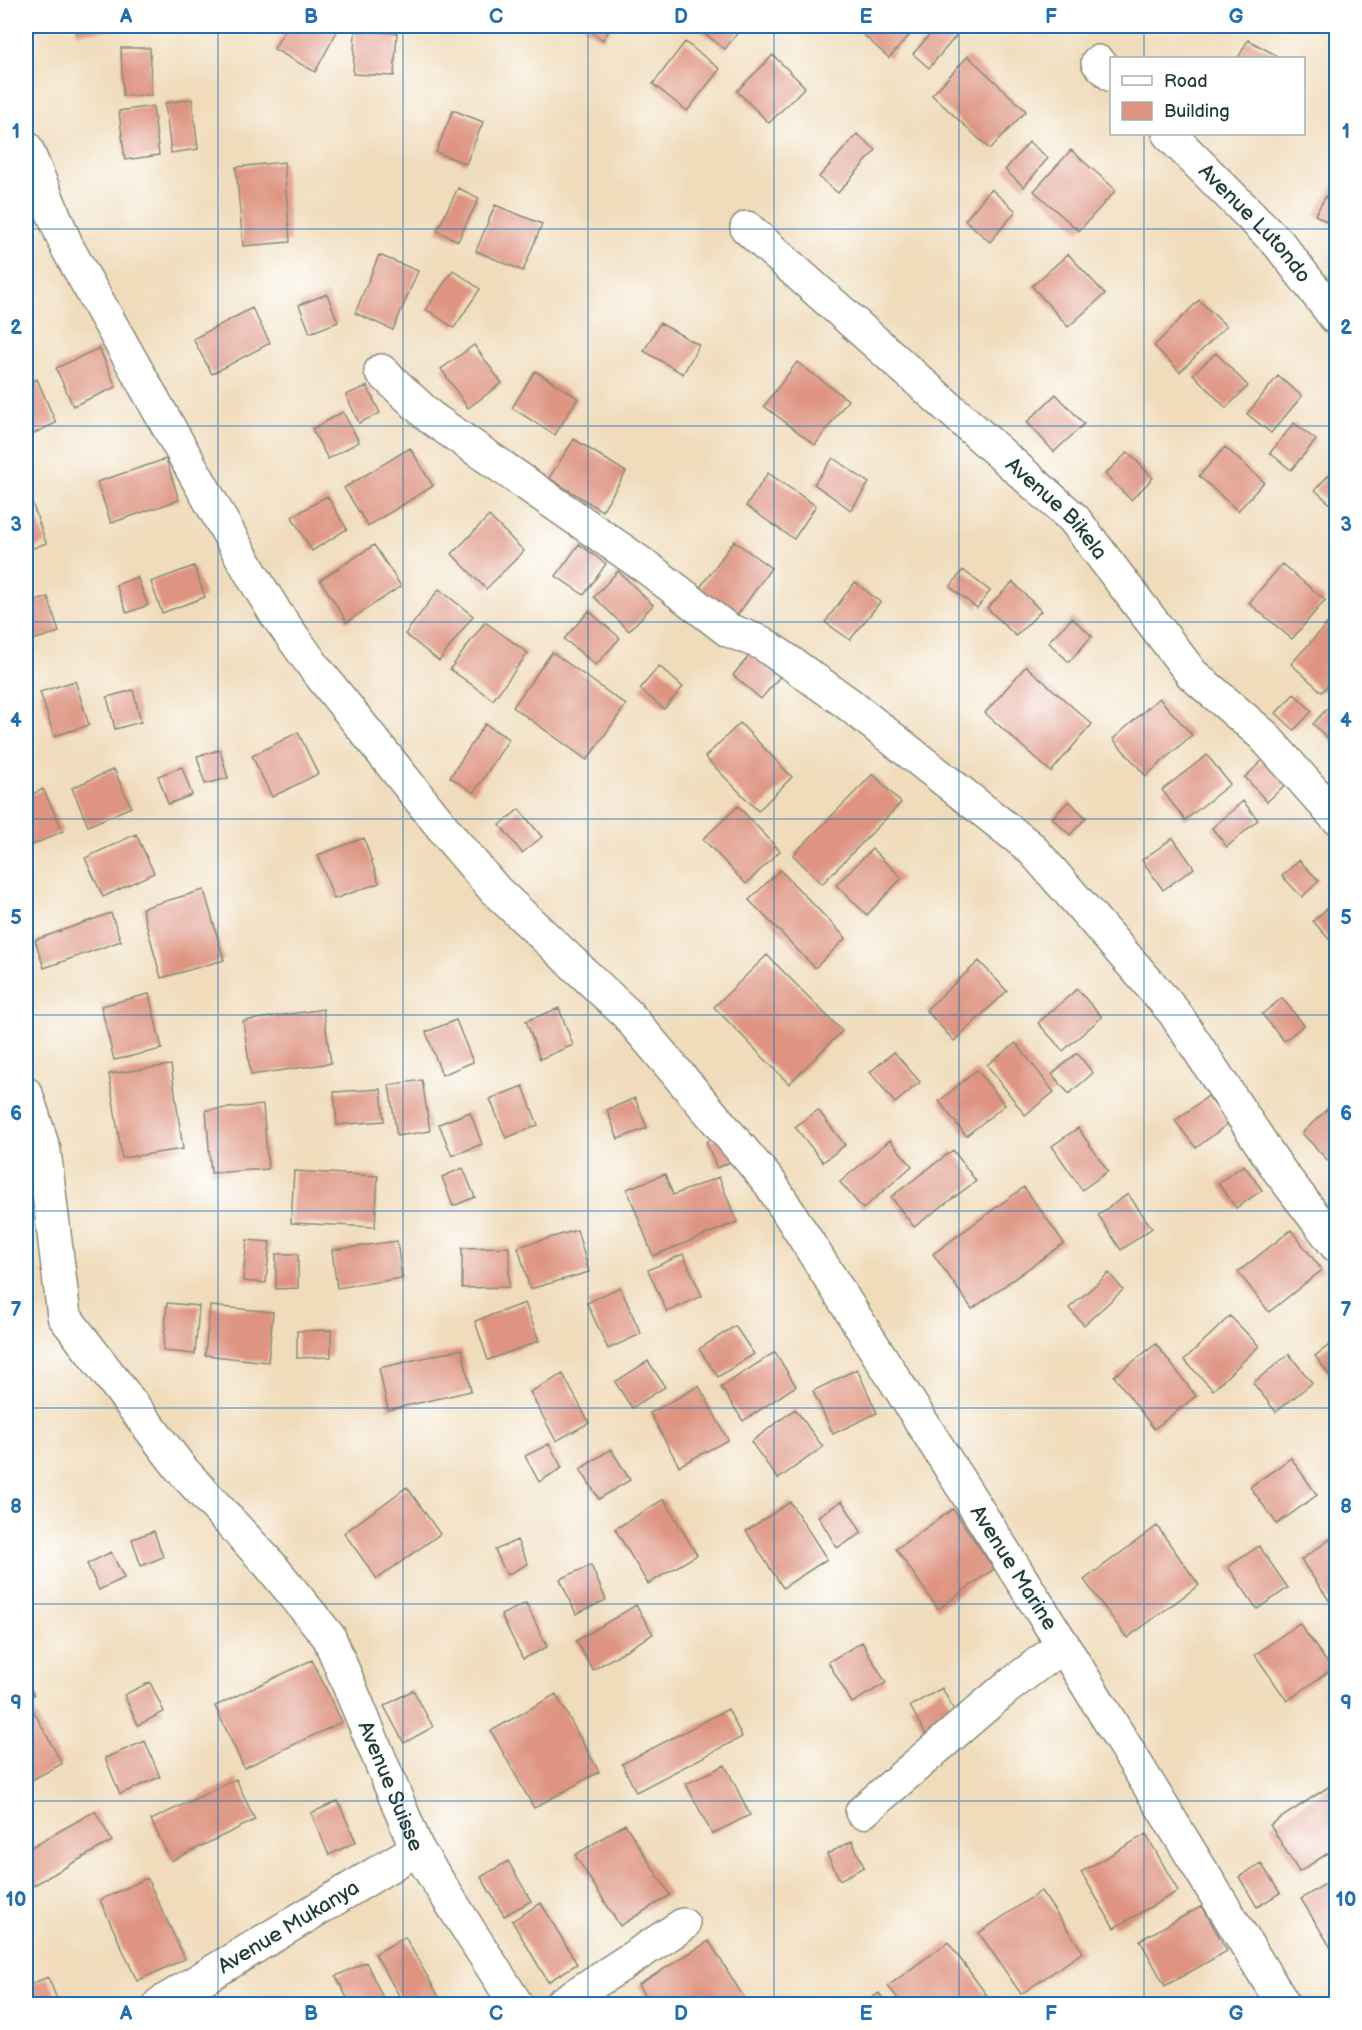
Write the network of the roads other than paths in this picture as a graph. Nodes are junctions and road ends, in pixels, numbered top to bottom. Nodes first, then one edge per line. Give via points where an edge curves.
1 (1170, 135) edge
2 (26, 148) edge
3 (747, 228) dead end
4 (1336, 318) edge
5 (381, 371) dead end
6 (1336, 816) edge
7 (26, 1094) edge
8 (1336, 1245) edge
9 (1063, 1645) junction
10 (862, 1812) dead end
11 (417, 1849) junction
12 (683, 1925) dead end
13 (160, 2004) edge
14 (516, 2004) edge
15 (561, 2004) edge
16 (1283, 2004) edge

1 - 4 street, Avenue Lutondo via 1279,244
2 - 9 street, Avenue Marine via 68,249 276,614 315,668 495,890 627,1014 770,1183
3 - 6 street, Avenue Bikela via 1074,519 1192,674 1263,735
5 - 8 street via 430,417 649,569 728,630 762,643 846,702 1031,848 1174,1012 1278,1169
7 - 11 street, Avenue Suisse via 44,1151 64,1316 182,1470 270,1565 329,1637
9 - 10 street via 1005,1689
9 - 16 street, Avenue Marine
11 - 13 street, Avenue Mukanya
11 - 14 street, Avenue Suisse
12 - 15 street

